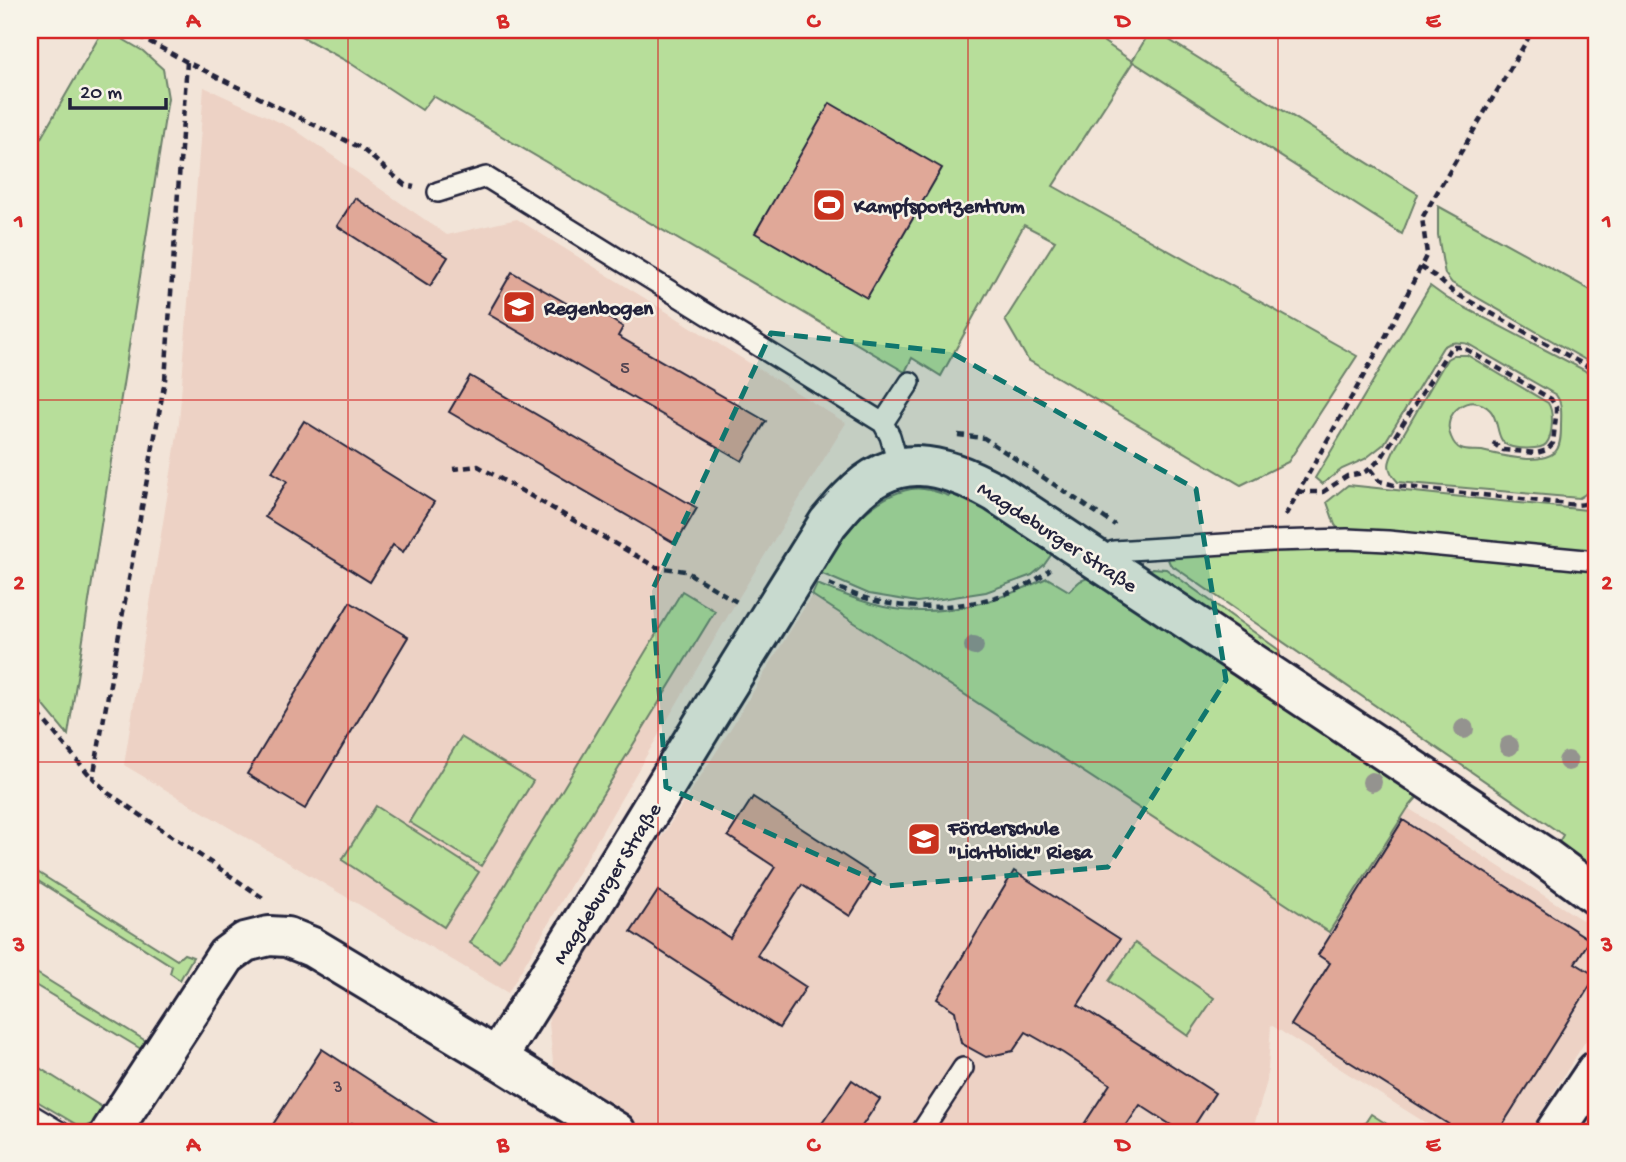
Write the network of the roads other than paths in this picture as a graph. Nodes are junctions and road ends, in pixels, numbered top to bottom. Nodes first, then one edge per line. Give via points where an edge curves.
1 (438, 192) road end
2 (910, 382) dead end
3 (883, 422) junction
4 (900, 467) junction
5 (1596, 561) edge
6 (1101, 564) junction
7 (1596, 895) edge
8 (497, 1058) junction
9 (963, 1068) dead end
10 (1596, 1071) edge
11 (30, 1114) edge
12 (564, 1118) edge
13 (1564, 1129) edge
14 (60, 1132) edge
15 (111, 1132) edge
16 (616, 1132) edge
17 (921, 1132) edge

1 - 3 lane via 486,177
2 - 3 lane
3 - 4 lane
4 - 6 street, Magdeburger Straße via 927,466 973,480
4 - 8 street, Magdeburger Straße via 879,475 828,523
5 - 6 lane via 1347,539 1114,551
6 - 7 street, Magdeburger Straße
8 - 12 street
8 - 15 street via 312,947 288,937 269,936 245,942 226,956
9 - 17 lane
10 - 13 street
11 - 14 lane
12 - 16 street

